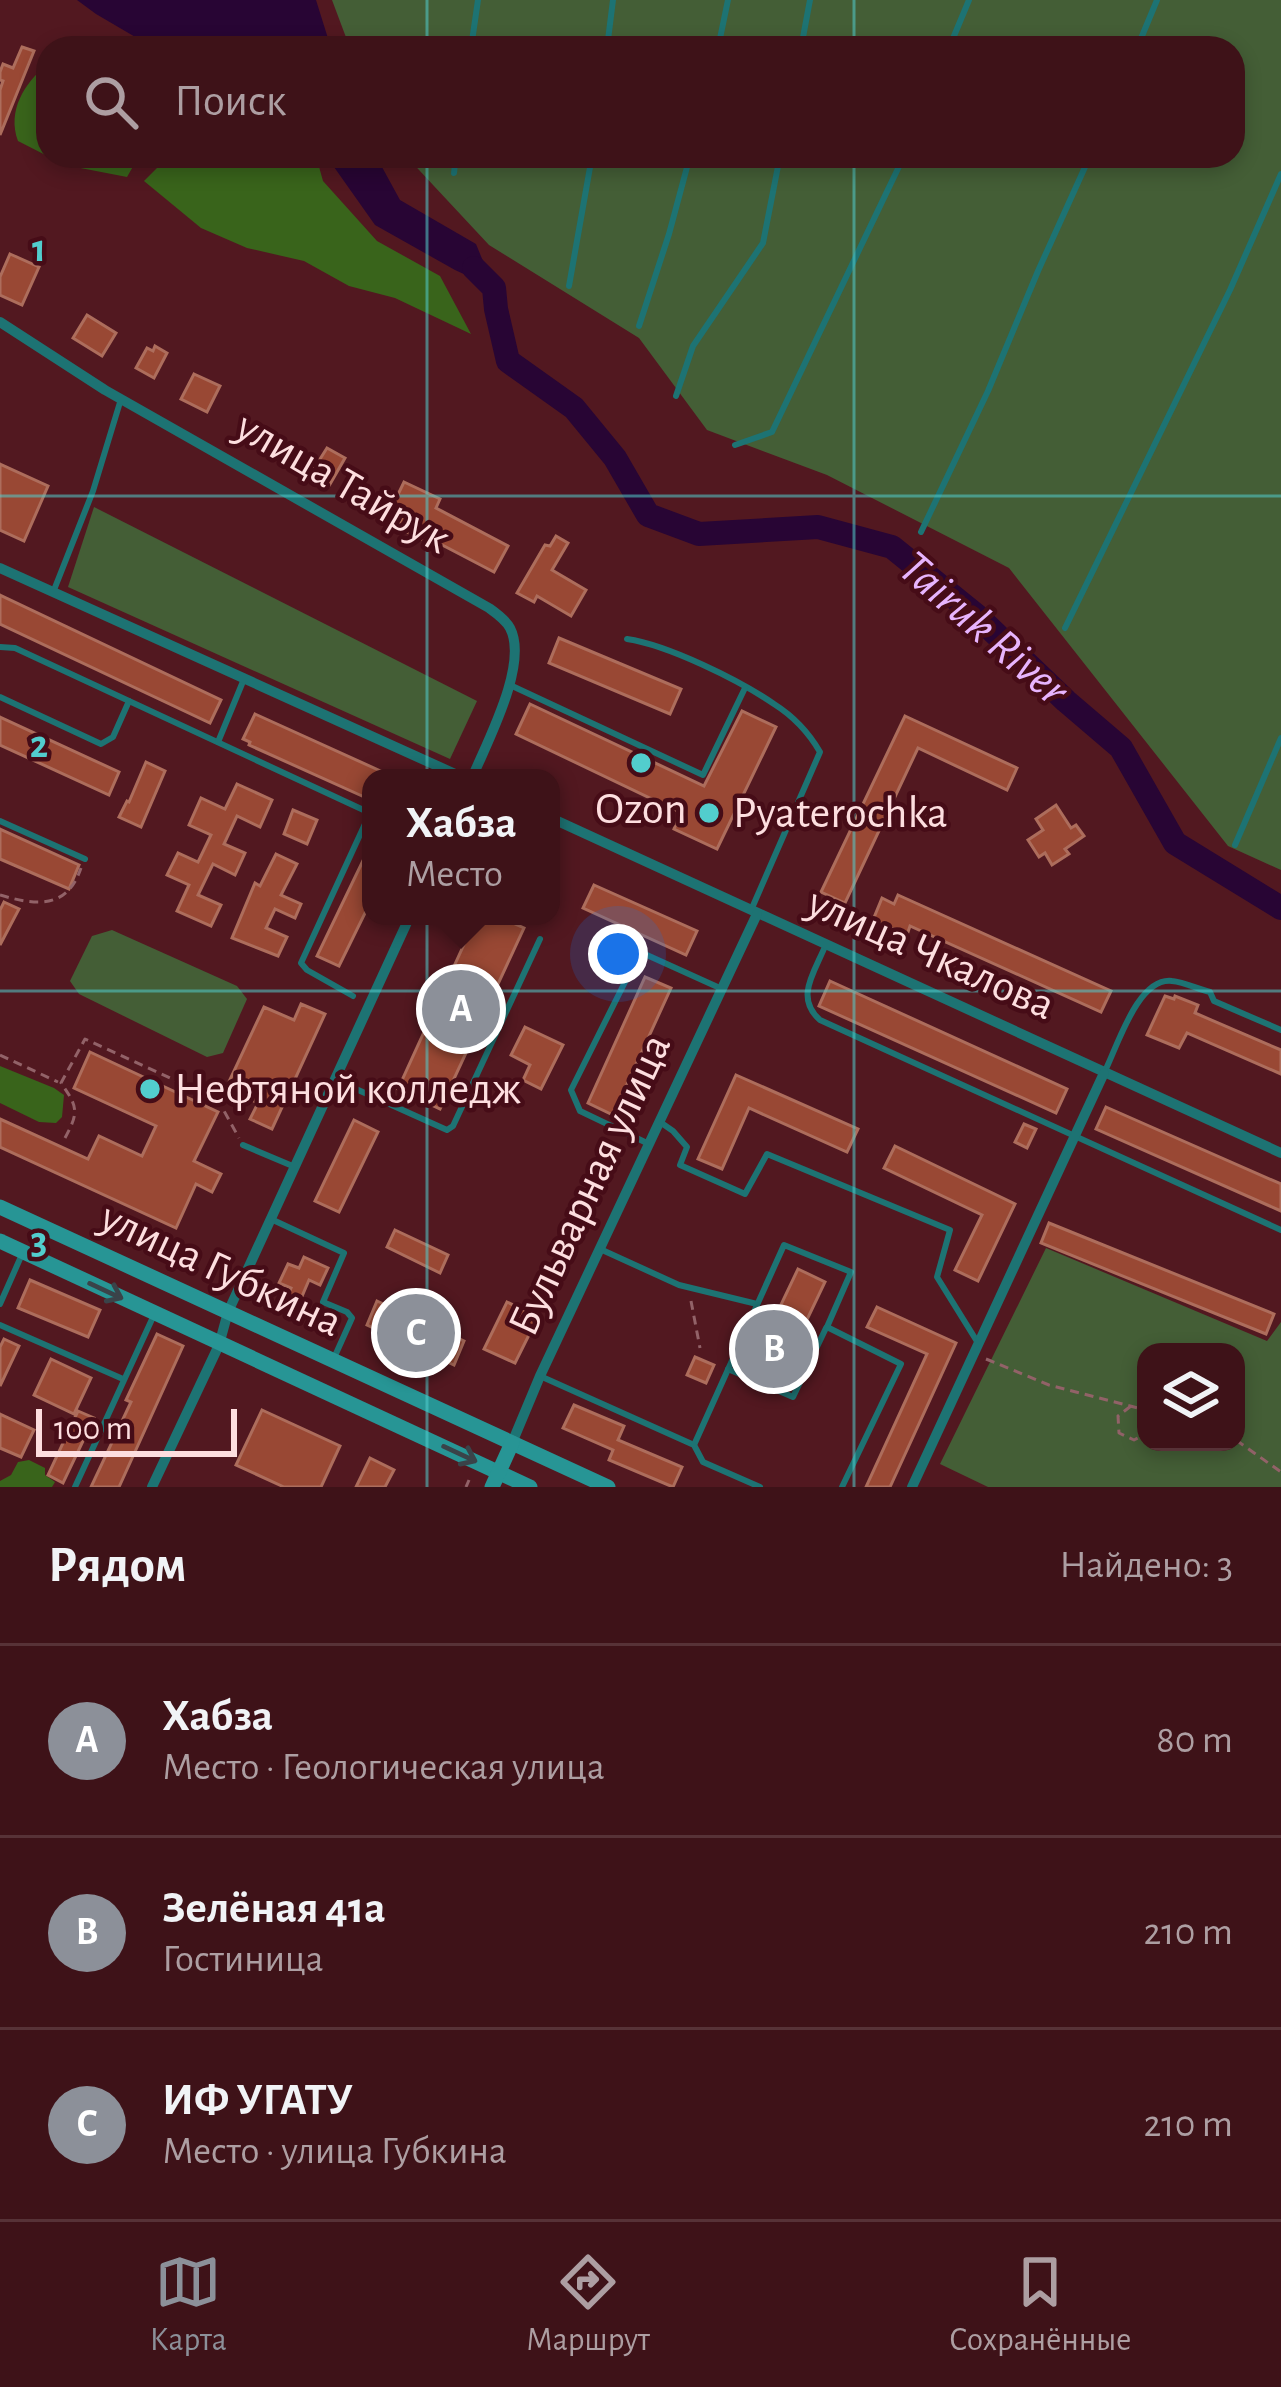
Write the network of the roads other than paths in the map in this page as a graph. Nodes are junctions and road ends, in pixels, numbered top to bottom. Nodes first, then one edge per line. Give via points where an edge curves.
1 (478, 0) edge
2 (613, 0) edge
3 (728, 0) edge
4 (810, 0) edge
5 (969, 0) edge
6 (1157, 0) edge
7 (473, 36) edge
8 (608, 36) edge
9 (720, 36) edge
10 (802, 36) edge
11 (954, 36) edge
12 (1142, 36) edge
13 (455, 168) edge
14 (590, 168) edge
15 (687, 168) edge
16 (778, 168) edge
17 (898, 168) edge
18 (1085, 168) edge
19 (454, 173) dead end
20 (1281, 174) edge
21 (569, 286) dead end
22 (0, 322) edge
23 (639, 326) dead end
24 (676, 396) dead end
25 (121, 398) junction
26 (735, 446) dead end
27 (921, 532) dead end
28 (0, 568) edge
29 (52, 593) junction
30 (1065, 628) dead end
31 (627, 639) dead end
32 (0, 647) edge
33 (244, 679) junction
34 (509, 685) junction
35 (745, 688) junction
36 (0, 697) edge
37 (129, 700) junction
38 (1281, 738) edge
39 (218, 742) junction
40 (448, 769) edge
41 (472, 769) edge
42 (362, 809) edge
43 (0, 820) edge
44 (560, 822) edge
45 (362, 830) edge
46 (1235, 845) dead end
47 (85, 859) road end
48 (754, 913) junction
49 (406, 925) edge
50 (540, 939) dead end
51 (826, 944) junction
52 (627, 946) dead end
53 (640, 952) junction
54 (722, 988) junction
55 (353, 996) dead end
56 (1281, 1030) edge
57 (1104, 1073) junction
58 (336, 1080) junction
59 (660, 1122) junction
60 (1075, 1138) junction
61 (650, 1144) junction
62 (242, 1145) road end
63 (1281, 1154) edge
64 (295, 1167) junction
65 (0, 1207) edge
66 (271, 1219) junction
67 (1281, 1230) edge
68 (0, 1241) edge
69 (600, 1249) junction
70 (23, 1252) junction
71 (0, 1304) edge
72 (758, 1304) junction
73 (228, 1312) junction
74 (154, 1313) junction
75 (0, 1324) edge
76 (826, 1328) junction
77 (219, 1345) junction
78 (976, 1348) junction
79 (333, 1361) junction
80 (728, 1369) junction
81 (540, 1376) junction
82 (124, 1380) junction
83 (512, 1443) junction
84 (694, 1444) junction
85 (495, 1480) edge
86 (75, 1487) edge
87 (152, 1487) edge
88 (530, 1487) edge
89 (608, 1487) edge
90 (760, 1487) edge
91 (842, 1487) edge
92 (912, 1487) edge

1 - 7 lane
2 - 8 lane
3 - 9 lane
4 - 10 lane
5 - 11 lane
6 - 12 lane
13 - 19 lane
14 - 21 lane
15 - 23 lane
16 - 24 lane via 764,243 693,346
17 - 26 lane via 772,432
18 - 27 lane
20 - 30 lane
22 - 25 street, улица Тайрук
25 - 29 lane
25 - 34 street, улица Тайрук via 489,608 510,626 517,654
28 - 29 street
29 - 33 street
31 - 35 lane
32 - 37 lane
33 - 39 lane
33 - 40 street
34 - 35 lane via 703,775
34 - 41 street, улица Тайрук
35 - 48 lane via 775,704 820,752
36 - 37 lane via 100,744 113,737
37 - 39 lane
38 - 46 lane
39 - 42 lane
43 - 47 lane
44 - 48 street, улица Чкалова
45 - 55 lane via 301,963
48 - 51 street, улица Чкалова
48 - 54 street, Бульварная улица
49 - 58 street
50 - 58 lane via 453,1126
51 - 57 street, улица Чкалова
51 - 60 lane via 806,995 820,1020
52 - 53 lane
53 - 54 lane
53 - 61 lane via 572,1090 580,1112
54 - 59 street, Бульварная улица
56 - 57 lane via 1169,980 1142,994
57 - 60 street
57 - 63 street, улица Чкалова
58 - 64 street
59 - 61 street, Бульварная улица
59 - 78 lane via 687,1147 680,1165 745,1195 767,1154 950,1229 937,1277
60 - 67 lane
60 - 78 street
61 - 69 street, Бульварная улица
62 - 64 lane
64 - 66 street
65 - 73 main road, улица Губкина
66 - 73 street
66 - 79 lane via 344,1253 323,1302 352,1318
68 - 70 main road, улица Губкина
69 - 72 lane via 689,1287
69 - 81 street, Бульварная улица
70 - 71 lane
70 -> 74 main road, улица Губкина
72 - 76 lane via 784,1245 851,1272
72 - 80 lane
73 - 77 street
73 - 79 main road, улица Губкина
74 - 77 main road, улица Губкина
74 - 82 lane
75 - 82 lane
76 - 80 lane via 793,1396
76 - 91 lane via 901,1364
77 -> 85 main road, улица Губкина
77 - 87 street
78 - 92 street
79 - 83 main road, улица Губкина
80 - 84 lane
81 - 83 street, Бульварная улица
81 - 84 lane
82 - 86 lane
83 - 85 main road, Бульварная улица
83 - 89 main road, улица Губкина
84 - 90 lane via 703,1462
85 - 88 main road, улица Губкина

